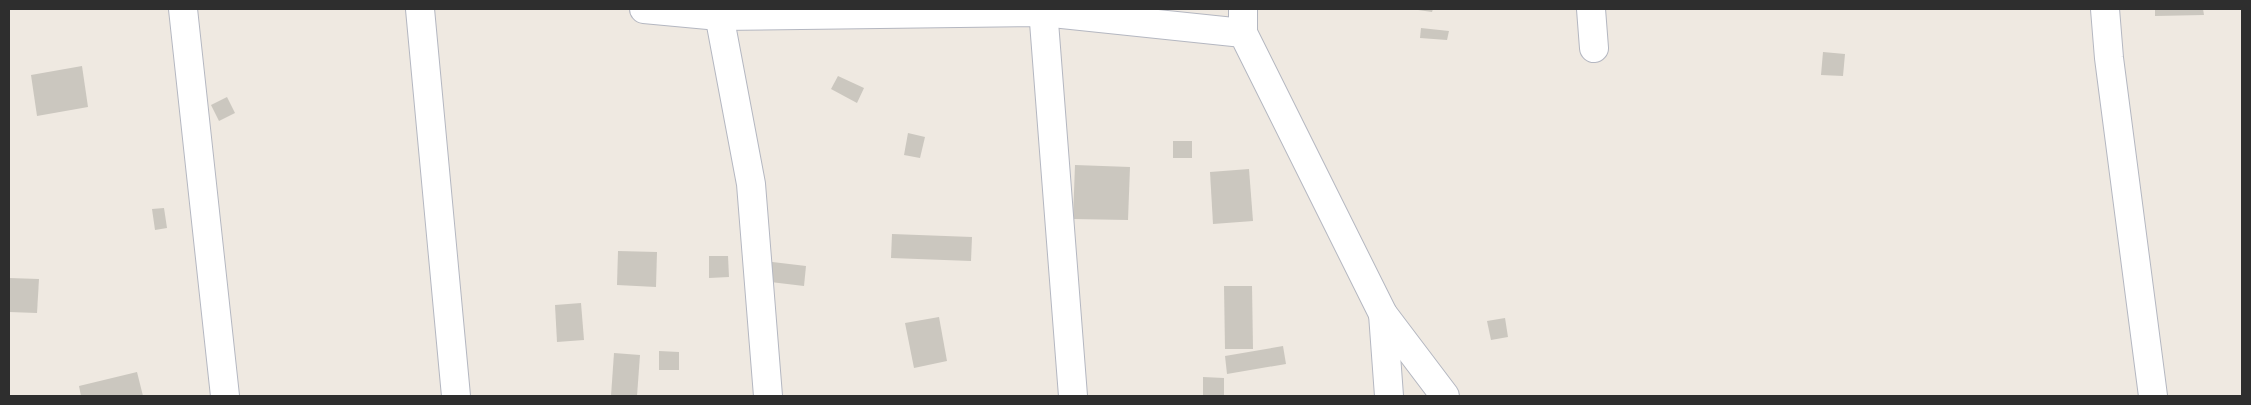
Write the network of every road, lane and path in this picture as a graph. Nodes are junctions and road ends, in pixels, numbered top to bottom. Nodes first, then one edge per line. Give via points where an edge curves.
1 (183, 9) edge
2 (420, 9) edge
3 (644, 9) edge
4 (1591, 9) edge
5 (2105, 9) edge
6 (1043, 11) edge
7 (718, 12) edge
8 (1243, 21) edge
9 (1594, 48) dead end
10 (1384, 314) junction
11 (225, 396) edge
12 (456, 396) edge
13 (768, 396) edge
14 (1073, 396) edge
15 (1390, 396) edge
16 (1445, 396) edge
17 (2153, 396) edge

1 - 11 street
2 - 12 street
3 - 7 street
4 - 9 street
5 - 17 street via 2108,58
6 - 7 street
6 - 8 street
6 - 14 street
7 - 13 street via 751,184
8 - 10 street
10 - 15 street
10 - 16 street

